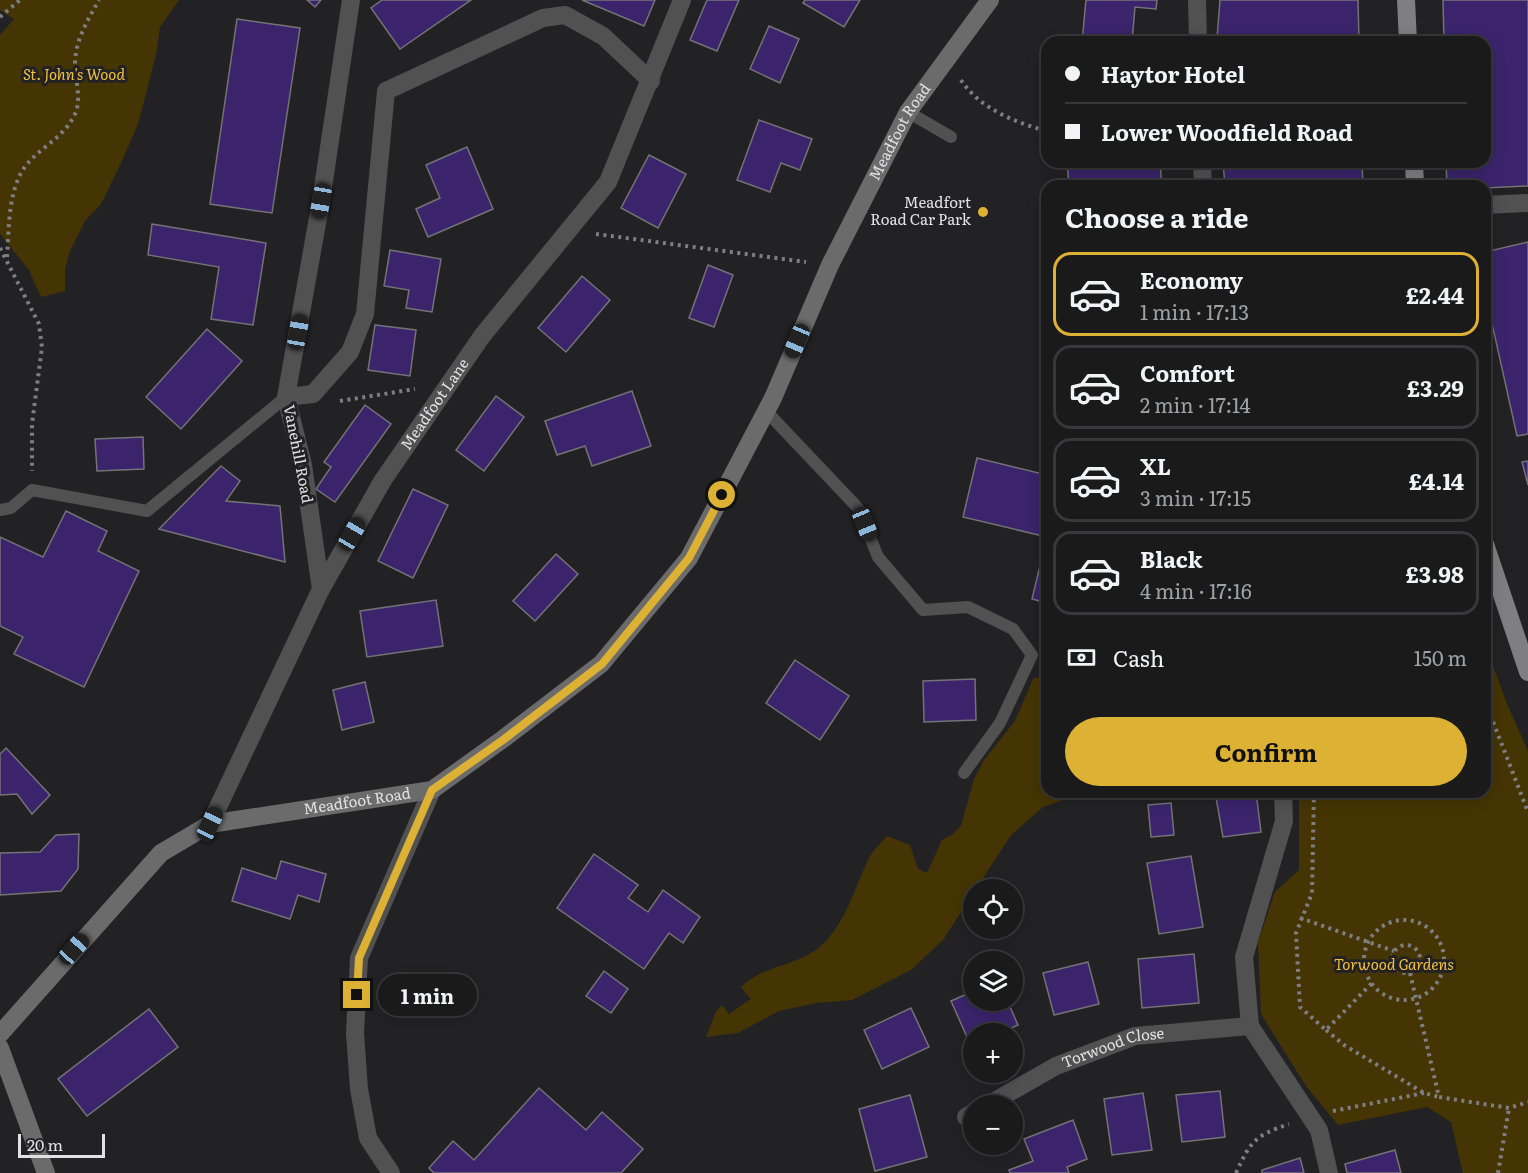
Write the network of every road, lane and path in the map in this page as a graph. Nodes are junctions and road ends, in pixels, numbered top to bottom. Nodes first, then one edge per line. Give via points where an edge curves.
1 (20, 0) edge
2 (99, 0) edge
3 (351, 0) edge
4 (682, 0) edge
5 (990, 0) edge
6 (1197, 0) edge
7 (1406, 0) edge
8 (0, 17) edge
9 (1198, 36) edge
10 (1408, 36) edge
11 (651, 81) junction
12 (965, 86) dead end
13 (908, 112) junction
14 (1041, 129) edge
15 (951, 137) dead end
16 (1528, 203) edge
17 (1491, 205) edge
18 (566, 230) junction
19 (0, 248) edge
20 (7, 257) junction
21 (830, 265) junction
22 (449, 384) junction
23 (371, 396) dead end
24 (286, 397) junction
25 (766, 411) junction
26 (32, 490) junction
27 (0, 510) edge
28 (1491, 562) edge
29 (321, 589) junction
30 (1528, 672) edge
31 (1491, 716) edge
32 (964, 773) dead end
33 (432, 790) junction
34 (1283, 798) edge
35 (1314, 798) edge
36 (1528, 812) edge
37 (210, 824) junction
38 (1300, 918) junction
39 (1369, 940) junction
40 (1394, 951) junction
41 (1410, 972) junction
42 (1372, 984) junction
43 (1417, 998) junction
44 (1250, 1026) junction
45 (1326, 1030) junction
46 (0, 1033) edge
47 (0, 1048) edge
48 (1424, 1093) junction
49 (1005, 1095) edge
50 (1439, 1097) junction
51 (1528, 1102) edge
52 (1509, 1108) junction
53 (1311, 1116) junction
54 (1280, 1127) dead end
55 (46, 1173) edge
56 (391, 1173) edge
57 (1236, 1173) edge
58 (1329, 1173) edge
59 (1498, 1173) edge

1 - 8 path
2 - 20 path via 77,44 75,113 63,133 20,174 13,195
3 - 24 street, Vanehill Road
4 - 11 street, Meadfoot Lane
5 - 13 street, Meadfoot Road
6 - 9 street
7 - 10 main road
11 - 18 street, Meadfoot Lane via 608,182
11 - 24 street via 603,36 565,15 543,18 386,91 365,314 350,352 313,394
12 - 14 path via 989,107 1020,124
13 - 15 lane
13 - 21 street, Meadfoot Road
16 - 17 street
18 - 21 path
18 - 22 street, Meadfoot Lane
19 - 20 path
20 - 26 path via 39,324 42,347 32,424
21 - 25 street, Meadfoot Road
22 - 23 path
22 - 29 street, Meadfoot Lane via 383,480
24 - 26 lane via 147,511
24 - 29 street, Vanehill Road via 303,465
25 - 32 lane via 858,507 878,557 923,610 968,607 1013,629 1032,655 1000,723
25 - 33 street, Meadfoot Road via 689,558 602,664
26 - 27 lane via 11,508
28 - 30 main road
29 - 37 street, Meadfoot Lane
31 - 36 path
33 - 37 street, Meadfoot Road
33 - 56 street via 359,958 355,1033 359,1089 368,1138
34 - 44 street via 1284,821 1244,957
35 - 38 path via 1312,893
37 - 46 street, Meadfoot Road via 161,853
38 - 39 path
38 - 45 path via 1296,933 1300,1006
39 - 40 path
39 - 42 path via 1364,954 1365,970
39 - 43 path via 1398,920 1426,926 1439,939 1444,963 1441,977 1433,988
40 - 41 path via 1393,965 1400,972
40 - 41 path via 1408,945 1418,952 1418,965
41 - 43 path
42 - 43 path via 1387,996
42 - 45 path
43 - 50 path
44 - 49 street, Torwood Close via 1135,1036 1056,1066
44 - 53 street
45 - 48 path
47 - 55 street
48 - 50 path
48 - 53 path
50 - 52 path
51 - 52 path
52 - 59 path
53 - 58 street via 1319,1130
54 - 57 path via 1260,1135 1246,1151

